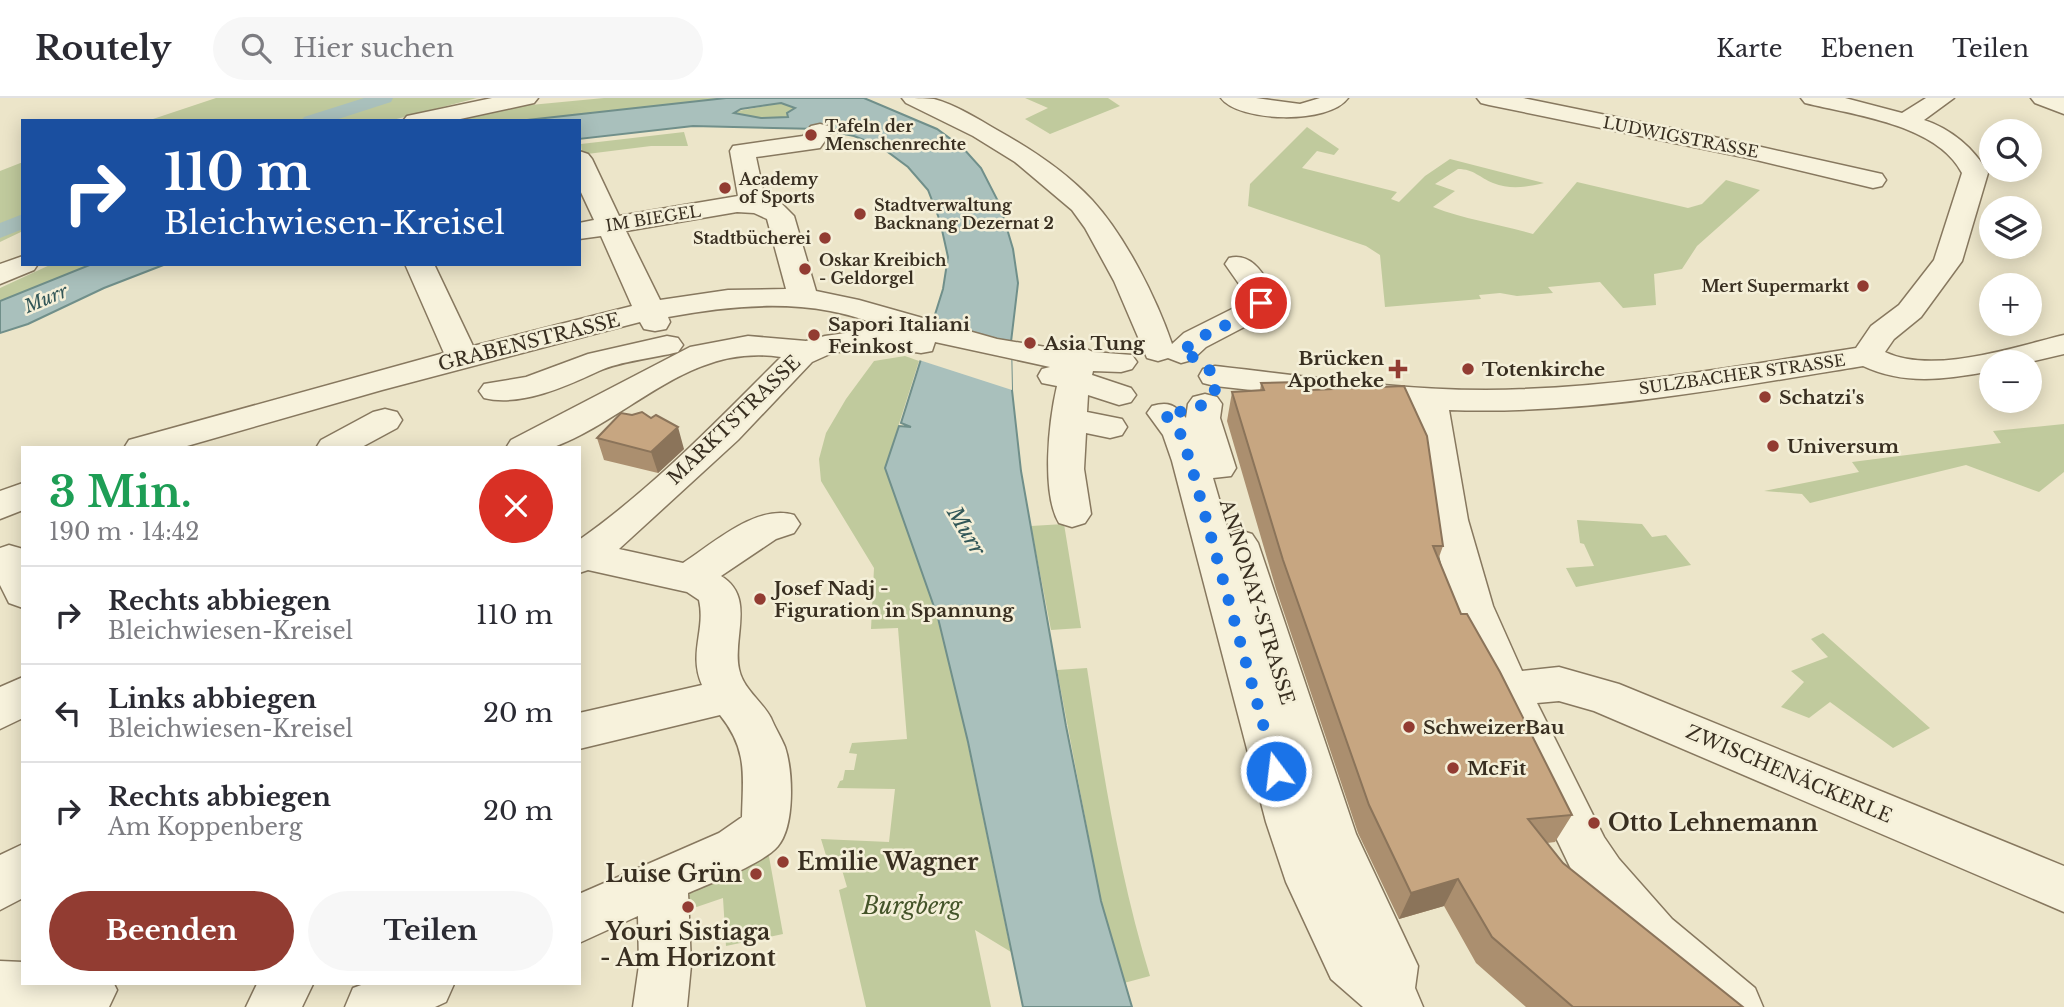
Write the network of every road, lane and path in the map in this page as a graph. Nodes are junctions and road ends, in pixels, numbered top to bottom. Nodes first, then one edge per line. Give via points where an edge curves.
1 (526, 98) edge
2 (914, 98) edge
3 (1233, 98) edge
4 (1336, 98) edge
5 (1489, 98) edge
6 (1613, 98) edge
7 (1813, 98) edge
8 (1942, 98) edge
9 (2043, 98) edge
10 (2064, 107) edge
11 (425, 119) edge
12 (1907, 120) junction
13 (1598, 121) junction
14 (581, 163) edge
15 (806, 169) dead end
16 (1873, 180) dead end
17 (753, 204) junction
18 (610, 224) junction
19 (581, 231) edge
20 (816, 238) dead end
21 (787, 243) junction
22 (1240, 264) dead end
23 (21, 265) edge
24 (423, 266) edge
25 (0, 275) edge
26 (803, 298) junction
27 (918, 335) junction
28 (665, 336) junction
29 (2064, 344) edge
30 (807, 351) junction
31 (1170, 352) junction
32 (1867, 356) junction
33 (463, 359) junction
34 (1121, 362) junction
35 (1078, 365) junction
36 (496, 391) dead end
37 (1195, 397) junction
38 (1430, 399) junction
39 (1114, 411) junction
40 (593, 412) junction
41 (385, 420) dead end
42 (1071, 421) junction
43 (638, 423) edge
44 (148, 446) edge
45 (337, 446) edge
46 (527, 446) edge
47 (21, 496) edge
48 (0, 506) edge
49 (1072, 513) dead end
50 (781, 524) dead end
51 (582, 557) edge
52 (690, 578) junction
53 (11, 582) edge
54 (21, 598) edge
55 (1508, 689) junction
56 (21, 695) edge
57 (729, 696) junction
58 (0, 711) edge
59 (581, 731) edge
60 (21, 868) edge
61 (663, 879) junction
62 (0, 887) edge
63 (2064, 888) edge
64 (597, 911) edge
65 (285, 985) edge
66 (425, 985) edge
67 (0, 987) edge
68 (90, 990) dead end
69 (1392, 1000) edge
70 (273, 1007) edge
71 (372, 1007) edge
72 (660, 1007) edge
73 (1736, 1007) edge

1 - 11 street
2 - 31 street via 1029,160 1081,205 1097,224 1151,327
3 - 4 street via 1293,110 1325,105
5 - 13 street, LUDWIGSTRASSE
6 - 13 street
7 - 12 street, SULZBACHER STRASSE
8 - 12 street
9 - 10 street
12 - 32 street, SULZBACHER STRASSE via 1952,145 1975,173 1948,261 1910,311 1882,333
13 - 16 street, LUDWIGSTRASSE
14 - 18 street
15 - 17 street via 809,138 741,151 759,175
17 - 18 street, IM BIEGEL
17 - 21 street via 780,216
18 - 19 street, IM BIEGEL
18 - 28 street
20 - 21 street
21 - 26 street
22 - 31 street via 1261,294 1258,308
23 - 25 street
24 - 33 street
26 - 27 street, GRABENSTRASSE via 858,306
26 - 28 street, GRABENSTRASSE via 761,296
27 - 30 street, MARKTSTRASSE
27 - 35 street via 1012,361
28 - 30 street
28 - 33 street, GRABENSTRASSE
28 - 36 street via 532,386
28 - 40 street
29 - 32 street via 1939,369 1899,369
30 - 51 street, MARKTSTRASSE via 617,532
31 - 34 street via 1133,355
31 - 37 street via 1205,365
32 - 38 street, SULZBACHER STRASSE via 1521,400
33 - 44 street, GRABENSTRASSE
34 - 35 street
34 - 39 street via 1112,378
35 - 39 street
35 - 42 street
37 - 38 street, SULZBACHER STRASSE
37 - 39 street, SULZBACHER STRASSE via 1146,410
37 - 69 street, ANNONAY-STRASSE via 1332,835 1392,965
38 - 55 street via 1453,532 1473,606
39 - 42 street
40 - 43 street
40 - 46 street
41 - 45 street
42 - 49 street via 1066,469
47 - 48 street
50 - 52 street via 763,530
51 - 52 street
52 - 57 street via 717,592 722,612 718,673
53 - 54 street
55 - 63 street, ZWISCHENÄCKERLE via 1559,684 1604,696
55 - 73 street via 1601,878 1669,953
56 - 58 street
57 - 59 street
57 - 61 street via 750,721 764,755 766,820 761,831 736,848
60 - 62 street
61 - 64 street
61 - 72 street via 665,965
65 - 70 street
66 - 71 street
67 - 68 street

